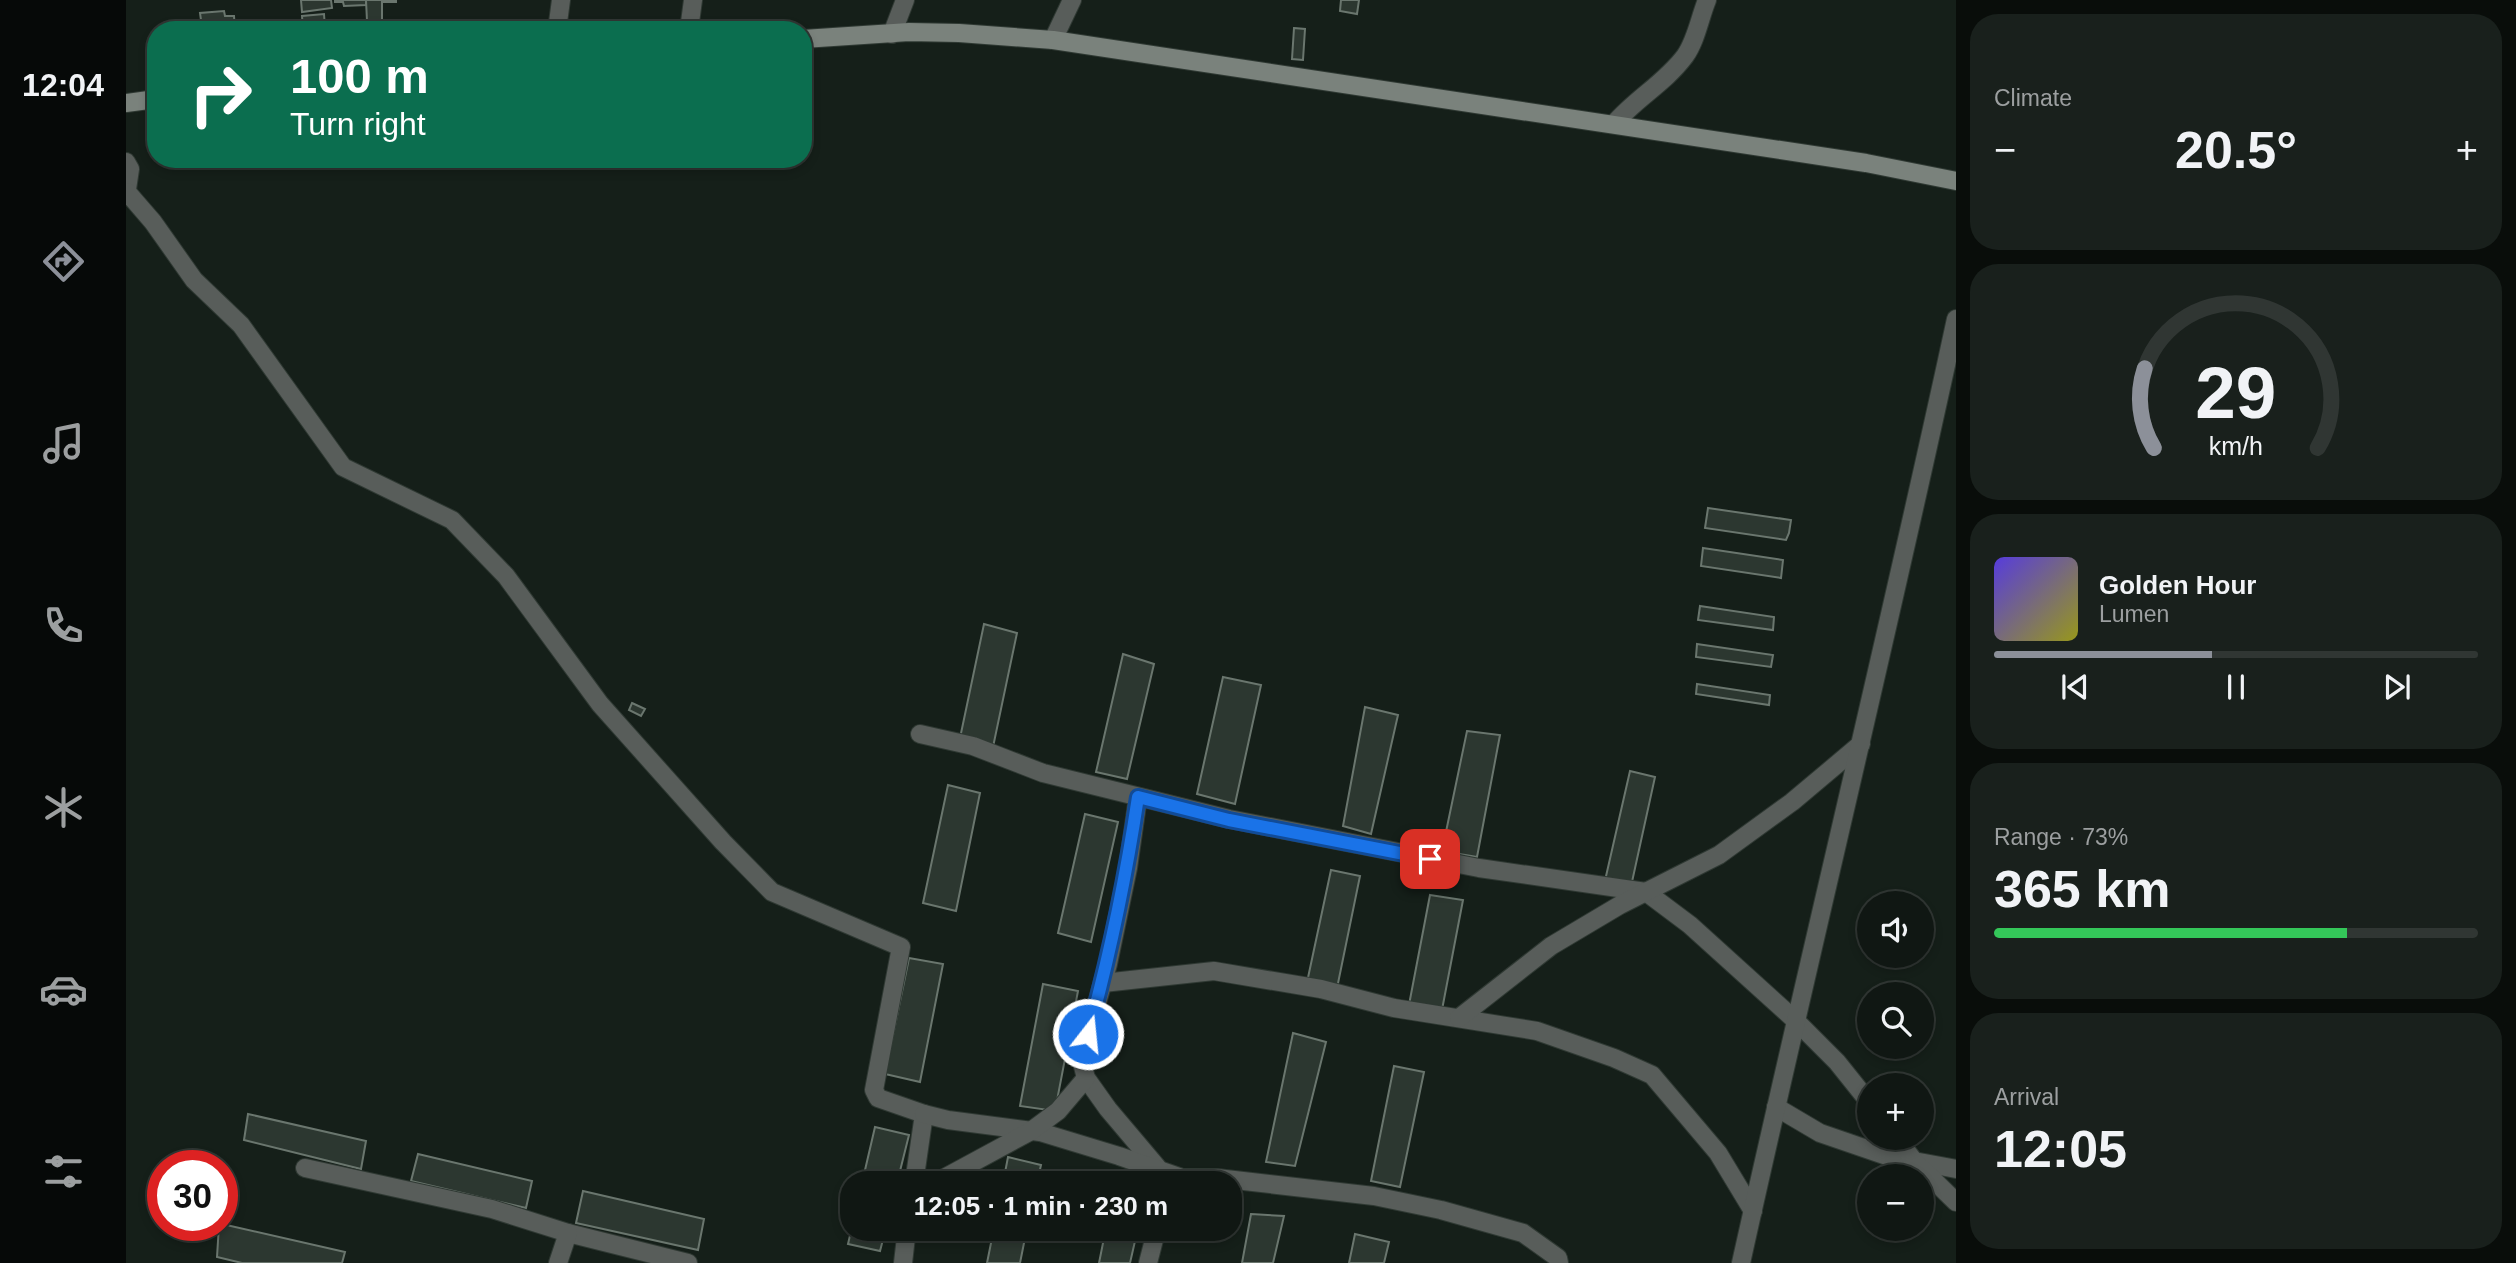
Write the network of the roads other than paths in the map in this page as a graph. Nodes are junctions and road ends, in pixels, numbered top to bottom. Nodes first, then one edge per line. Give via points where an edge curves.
1 (561, 0) edge
2 (693, 0) edge
3 (905, 0) edge
4 (1072, 0) edge
5 (1707, 0) edge
6 (558, 21) edge
7 (690, 21) edge
8 (892, 34) junction
9 (812, 38) edge
10 (1053, 40) junction
11 (147, 100) edge
12 (126, 103) edge
13 (1614, 124) junction
14 (126, 162) edge
15 (1956, 181) edge
16 (126, 194) edge
17 (1956, 319) edge
18 (920, 734) dead end
19 (1861, 744) junction
20 (1138, 797) junction
21 (1646, 892) junction
22 (1103, 982) junction
23 (1459, 1018) junction
24 (1795, 1020) junction
25 (1086, 1078) junction
26 (1857, 1087) edge
27 (1776, 1107) junction
28 (924, 1114) junction
29 (1031, 1131) junction
30 (1906, 1150) edge
31 (1914, 1161) junction
32 (305, 1168) dead end
33 (1956, 1169) edge
34 (916, 1171) edge
35 (957, 1171) edge
36 (1144, 1171) edge
37 (1156, 1171) edge
38 (1242, 1181) edge
39 (1956, 1202) edge
40 (1753, 1211) junction
41 (568, 1233) junction
42 (906, 1241) edge
43 (1154, 1241) edge
44 (558, 1263) edge
45 (688, 1263) edge
46 (903, 1263) edge
47 (1148, 1263) edge
48 (1559, 1263) edge
49 (1741, 1263) edge

1 - 6 street
2 - 7 street
3 - 8 street
4 - 10 street
5 - 13 street via 1686,54
8 - 9 main road
8 - 10 main road
10 - 13 main road
11 - 12 main road
13 - 15 main road
14 - 16 street via 130,169
16 - 28 street via 153,222 194,280 241,325 343,467 452,520 506,576 600,704 772,892 901,947 874,1090 878,1098
17 - 19 street
18 - 20 street
19 - 21 street via 1792,802 1718,855
19 - 24 street
20 - 21 street via 1229,820 1479,868
20 - 22 street
21 - 23 street via 1551,946
21 - 24 street via 1690,925
22 - 23 street via 1214,971
22 - 25 street via 1081,1059
23 - 40 street via 1537,1031 1652,1075 1718,1153
24 - 26 street
24 - 27 street
25 - 29 street via 1058,1111
25 - 37 street
27 - 31 street via 1820,1133
27 - 40 street
28 - 29 street
28 - 34 street
29 - 35 street
29 - 36 street
30 - 31 street
31 - 33 street
31 - 39 street
32 - 41 street via 492,1209
38 - 48 street via 1441,1210 1524,1233
40 - 49 street
41 - 44 street
41 - 45 street
42 - 46 street
43 - 47 street

